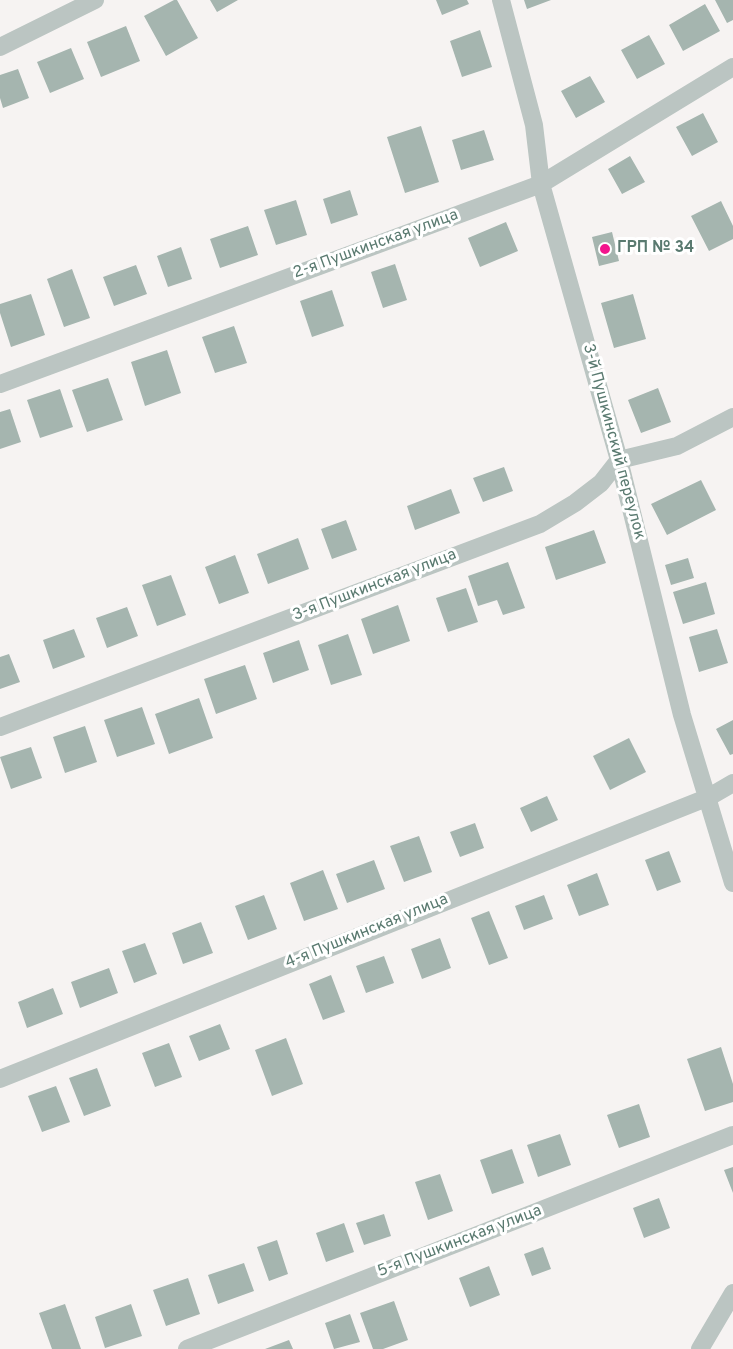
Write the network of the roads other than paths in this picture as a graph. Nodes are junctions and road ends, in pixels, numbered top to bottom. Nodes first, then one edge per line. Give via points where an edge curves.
1 (95, 0) edge
2 (501, 0) edge
3 (0, 47) edge
4 (733, 67) edge
5 (541, 184) junction
6 (0, 384) edge
7 (733, 417) edge
8 (619, 460) junction
9 (0, 727) edge
10 (733, 783) edge
11 (709, 796) junction
12 (733, 883) edge
13 (0, 1079) edge
14 (733, 1135) edge
15 (733, 1293) edge
16 (187, 1349) edge
17 (700, 1349) edge

1 - 3 street
2 - 5 street, 3-й Пушкинский переулок via 534,125
4 - 5 street, 2-я Пушкинская улица
5 - 6 street, 2-я Пушкинская улица
5 - 8 street, 3-й Пушкинский переулок
7 - 8 street via 677,446
8 - 9 street, 3-я Пушкинская улица via 601,483 540,524
8 - 11 street, 3-й Пушкинский переулок via 682,715
10 - 11 street, 4-я Пушкинская улица
11 - 12 street, 3-й Пушкинский переулок
11 - 13 street, 4-я Пушкинская улица
14 - 16 street, 5-я Пушкинская улица
15 - 17 street

